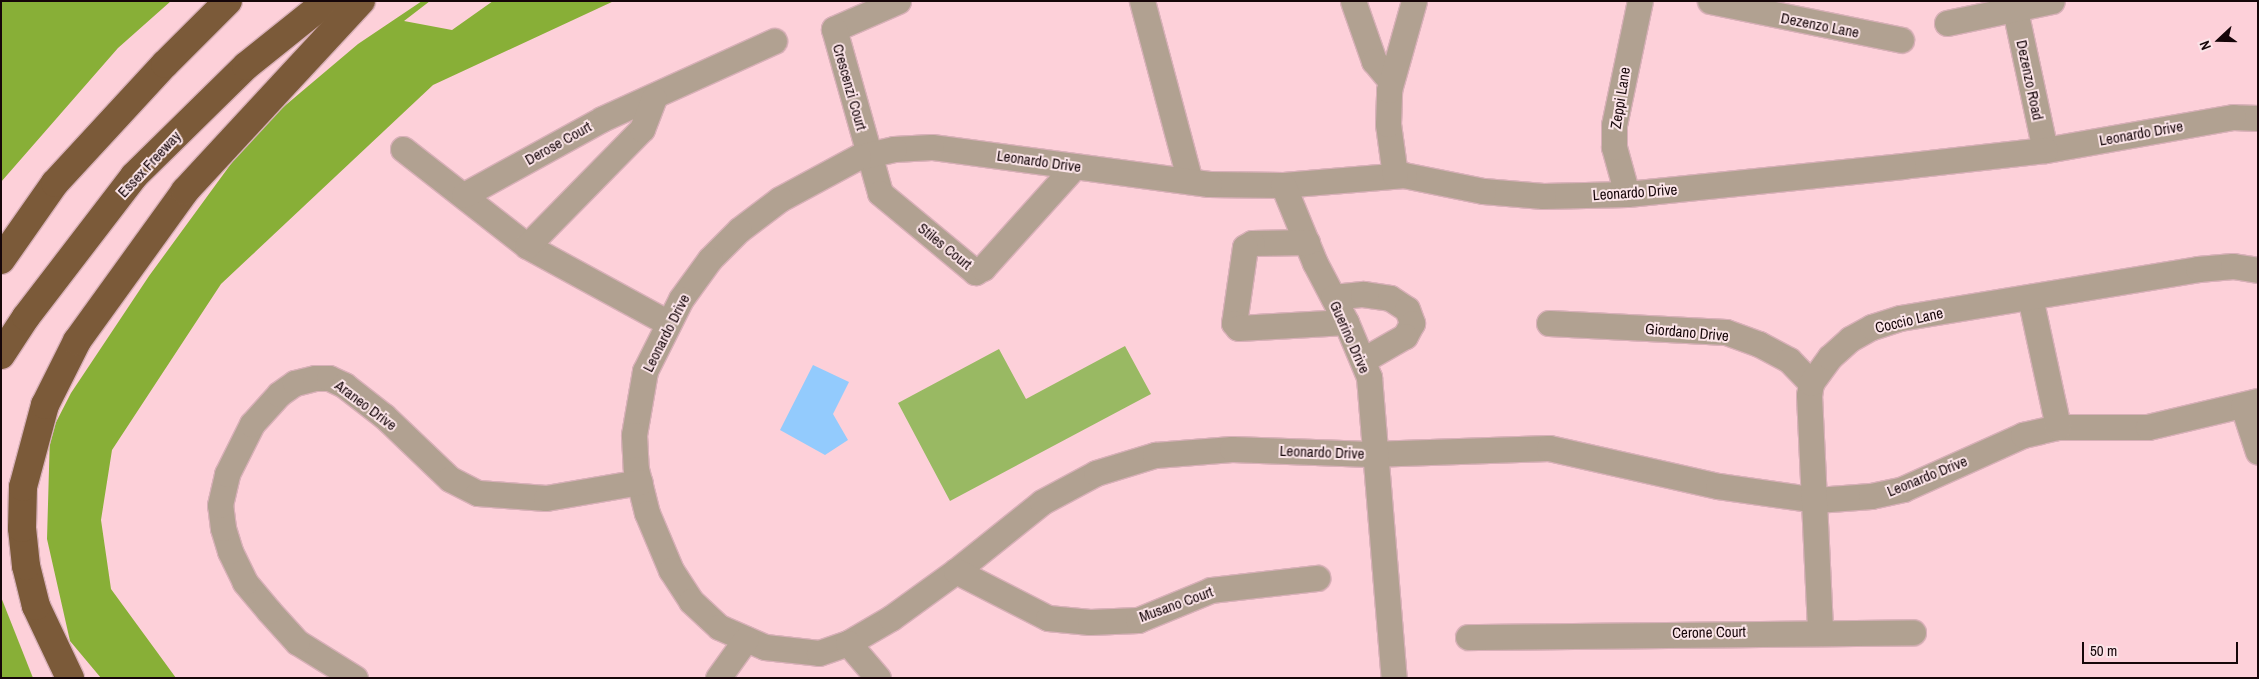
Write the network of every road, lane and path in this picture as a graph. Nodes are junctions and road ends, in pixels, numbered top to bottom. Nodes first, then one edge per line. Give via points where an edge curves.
1 (228, 1) edge
2 (327, 1) edge
3 (361, 1) edge
4 (898, 1) edge
5 (1142, 1) edge
6 (1353, 1) edge
7 (1414, 1) edge
8 (1640, 1) edge
9 (1710, 1) edge
10 (2052, 1) edge
11 (2015, 10) junction
12 (1946, 23) dead end
13 (1901, 40) dead end
14 (774, 42) dead end
15 (1391, 81) junction
16 (654, 98) junction
17 (2258, 118) edge
18 (403, 149) dead end
19 (2046, 150) junction
20 (869, 154) junction
21 (1075, 166) junction
22 (1394, 175) junction
23 (1190, 182) junction
24 (1283, 185) junction
25 (1627, 194) junction
26 (464, 195) junction
27 (1307, 242) junction
28 (527, 246) junction
29 (1, 260) edge
30 (2258, 270) edge
31 (1333, 297) junction
32 (2030, 297) junction
33 (1346, 322) junction
34 (668, 323) junction
35 (1550, 323) dead end
36 (1, 355) edge
37 (1363, 360) junction
38 (1811, 383) junction
39 (2250, 404) edge
40 (2058, 427) junction
41 (2258, 452) edge
42 (1378, 453) junction
43 (640, 482) junction
44 (1816, 500) junction
45 (956, 572) junction
46 (1317, 578) dead end
47 (1820, 631) junction
48 (1913, 632) dead end
49 (1468, 637) dead end
50 (746, 639) junction
51 (848, 643) junction
52 (70, 678) edge
53 (354, 678) edge
54 (718, 678) edge
55 (878, 678) edge
56 (1394, 678) edge

1 - 29 highway via 55,183
2 - 36 highway, Essex Freeway via 246,66 134,176 26,317
3 - 52 highway via 185,191 77,341 45,405 24,487 22,528 26,566 36,606
4 - 20 street, Crescenzi Court via 834,29
5 - 23 street
6 - 15 street via 1374,61
7 - 15 street
8 - 25 street, Zeppi Lane via 1614,125 1614,147
9 - 13 street, Dezenzo Lane
10 - 11 street
11 - 12 street
11 - 19 street, Dezenzo Road
14 - 16 street, Derose Court
15 - 22 street via 1388,124
16 - 26 street, Derose Court via 602,119
16 - 28 street via 642,129
17 - 19 street, Leonardo Drive via 2233,117
18 - 26 street
19 - 25 street, Leonardo Drive
20 - 21 street, Leonardo Drive via 931,147
20 - 21 street, Stiles Court via 880,193 975,272 983,268
20 - 34 street, Leonardo Drive via 829,170 788,194 739,230 710,259
21 - 23 street, Leonardo Drive
22 - 24 street, Leonardo Drive
22 - 25 street, Leonardo Drive via 1483,191 1544,196
23 - 24 street, Leonardo Drive
24 - 27 street, Guerino Drive
26 - 28 street
27 - 31 street, Guerino Drive
27 - 33 street via 1252,243 1245,247 1234,323 1238,328
28 - 34 street
30 - 32 street, Coccio Lane via 2233,266 2198,269
31 - 33 street, Guerino Drive
31 - 37 street via 1363,294 1390,298 1407,309 1412,322 1405,336
32 - 38 street, Coccio Lane via 1900,318 1872,327 1850,339 1830,357
32 - 40 street
33 - 37 street, Guerino Drive
34 - 43 street, Leonardo Drive via 646,371 637,402 634,435
35 - 38 street, Giordano Drive via 1726,332 1790,360
37 - 42 street, Guerino Drive via 1369,377
38 - 44 street via 1809,395
39 - 40 street, Leonardo Drive via 2148,427
39 - 41 street
40 - 44 street, Leonardo Drive via 2023,434 1903,489 1871,496
42 - 44 street, Leonardo Drive via 1549,448 1718,486
42 - 45 street, Leonardo Drive via 1232,449 1155,455 1096,473 1042,502
42 - 56 street, Guerino Drive
43 - 50 street, Leonardo Drive via 648,513 671,570 691,601 719,627
43 - 53 street, Araneo Drive via 546,498 478,493 450,479 384,416 344,385 329,378 315,378 295,384 279,394 252,424 227,474 220,505 223,528 230,551 246,582 269,611 297,642
44 - 47 street
45 - 46 street, Musano Court via 1048,618 1090,622 1138,620 1211,590
45 - 51 street, Leonardo Drive via 891,618
47 - 48 street, Cerone Court
47 - 49 street, Cerone Court
50 - 51 street, Leonardo Drive via 765,647 819,653
50 - 54 street
51 - 55 street

